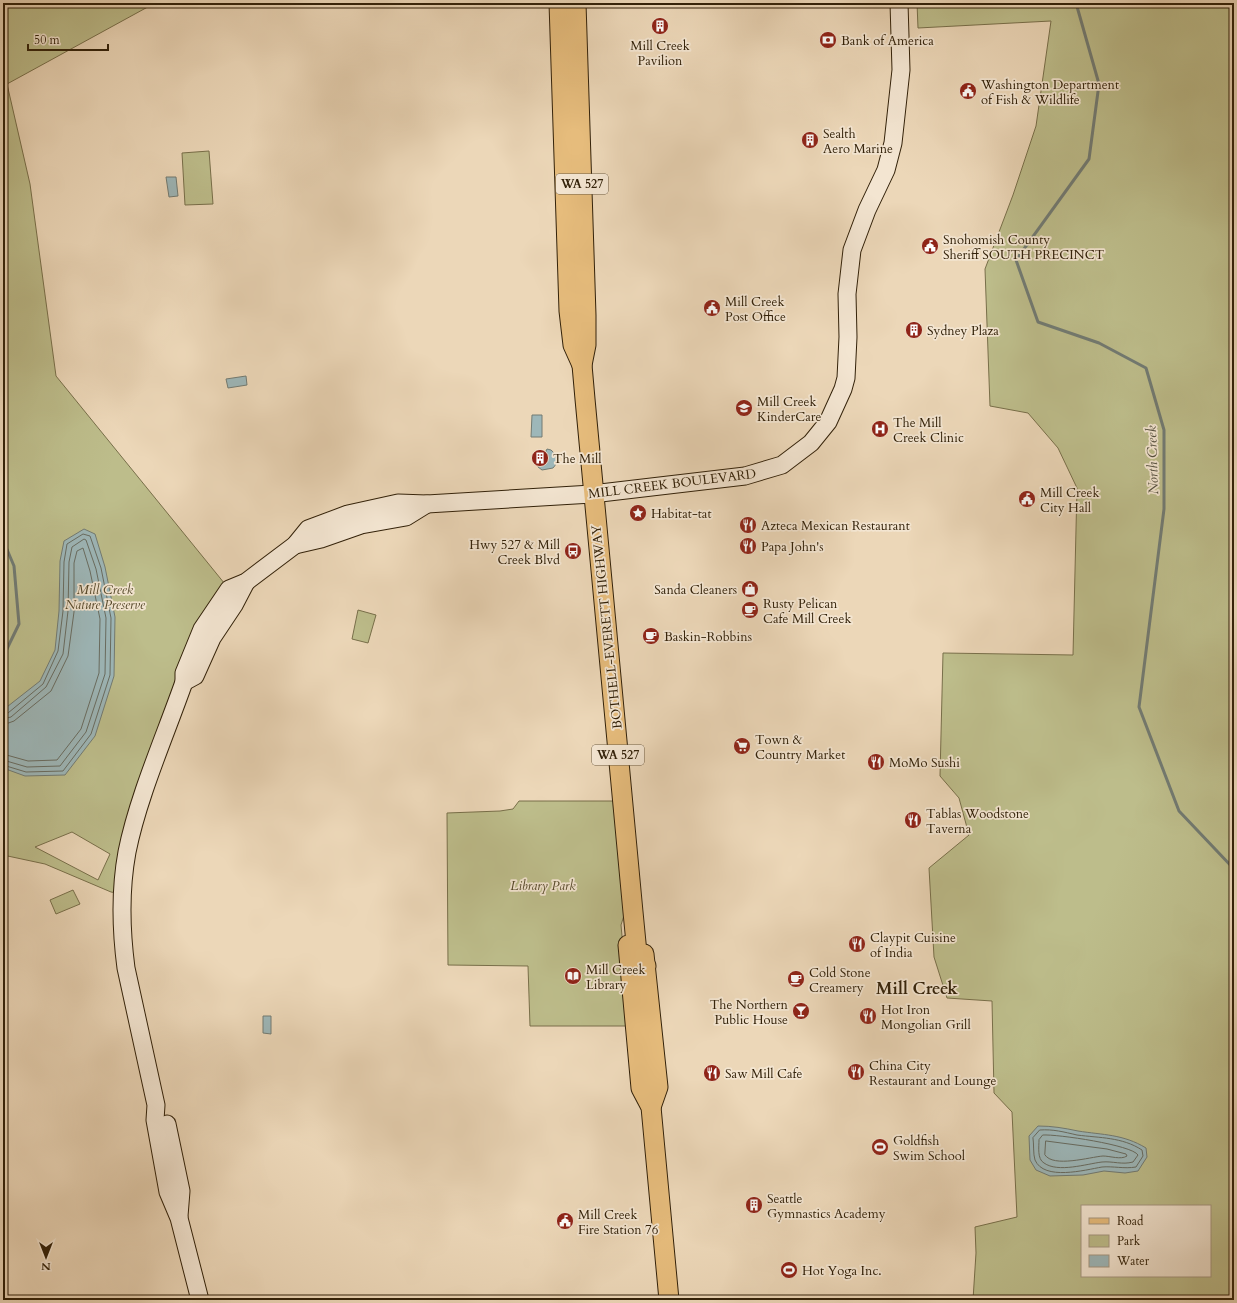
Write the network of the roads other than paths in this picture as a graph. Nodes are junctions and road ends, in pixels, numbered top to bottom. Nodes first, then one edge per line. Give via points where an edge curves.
1 (559, 3) edge
2 (567, 3) edge
3 (576, 3) edge
4 (899, 3) edge
5 (577, 70) junction
6 (582, 365) junction
7 (592, 494) junction
8 (633, 912) junction
9 (651, 1107) junction
10 (200, 1300) edge
11 (670, 1300) edge

1 - 6 main road, BOTHELL-EVERETT HIGHWAY / WA 527 via 569,311 573,345
2 - 5 main road via 570,49
3 - 5 main road, BOTHELL-EVERETT HIGHWAY / WA 527
4 - 7 street, MILL CREEK BOULEVARD via 901,70 893,143 886,170 852,250 847,294 846,378 828,422 811,443 793,458 782,465 758,473
5 - 6 main road, BOTHELL-EVERETT HIGHWAY / WA 527 via 586,316 586,345
6 - 7 main road, BOTHELL-EVERETT HIGHWAY / WA 527
7 - 8 main road, BOTHELL-EVERETT HIGHWAY / WA 527
7 - 10 street, MILL CREEK BOULEVARD via 427,504 398,503 348,514 308,529 295,545 246,582 229,589 202,629 184,672 184,682 137,814 124,875 122,931 126,968 156,1105 166,1118 181,1191 179,1218
8 - 9 main road, BOTHELL-EVERETT HIGHWAY / WA 527 via 641,921 658,1087
8 - 9 main road, BOTHELL-EVERETT HIGHWAY / WA 527 via 626,922 640,1088
9 - 11 main road, BOTHELL-EVERETT HIGHWAY / WA 527

